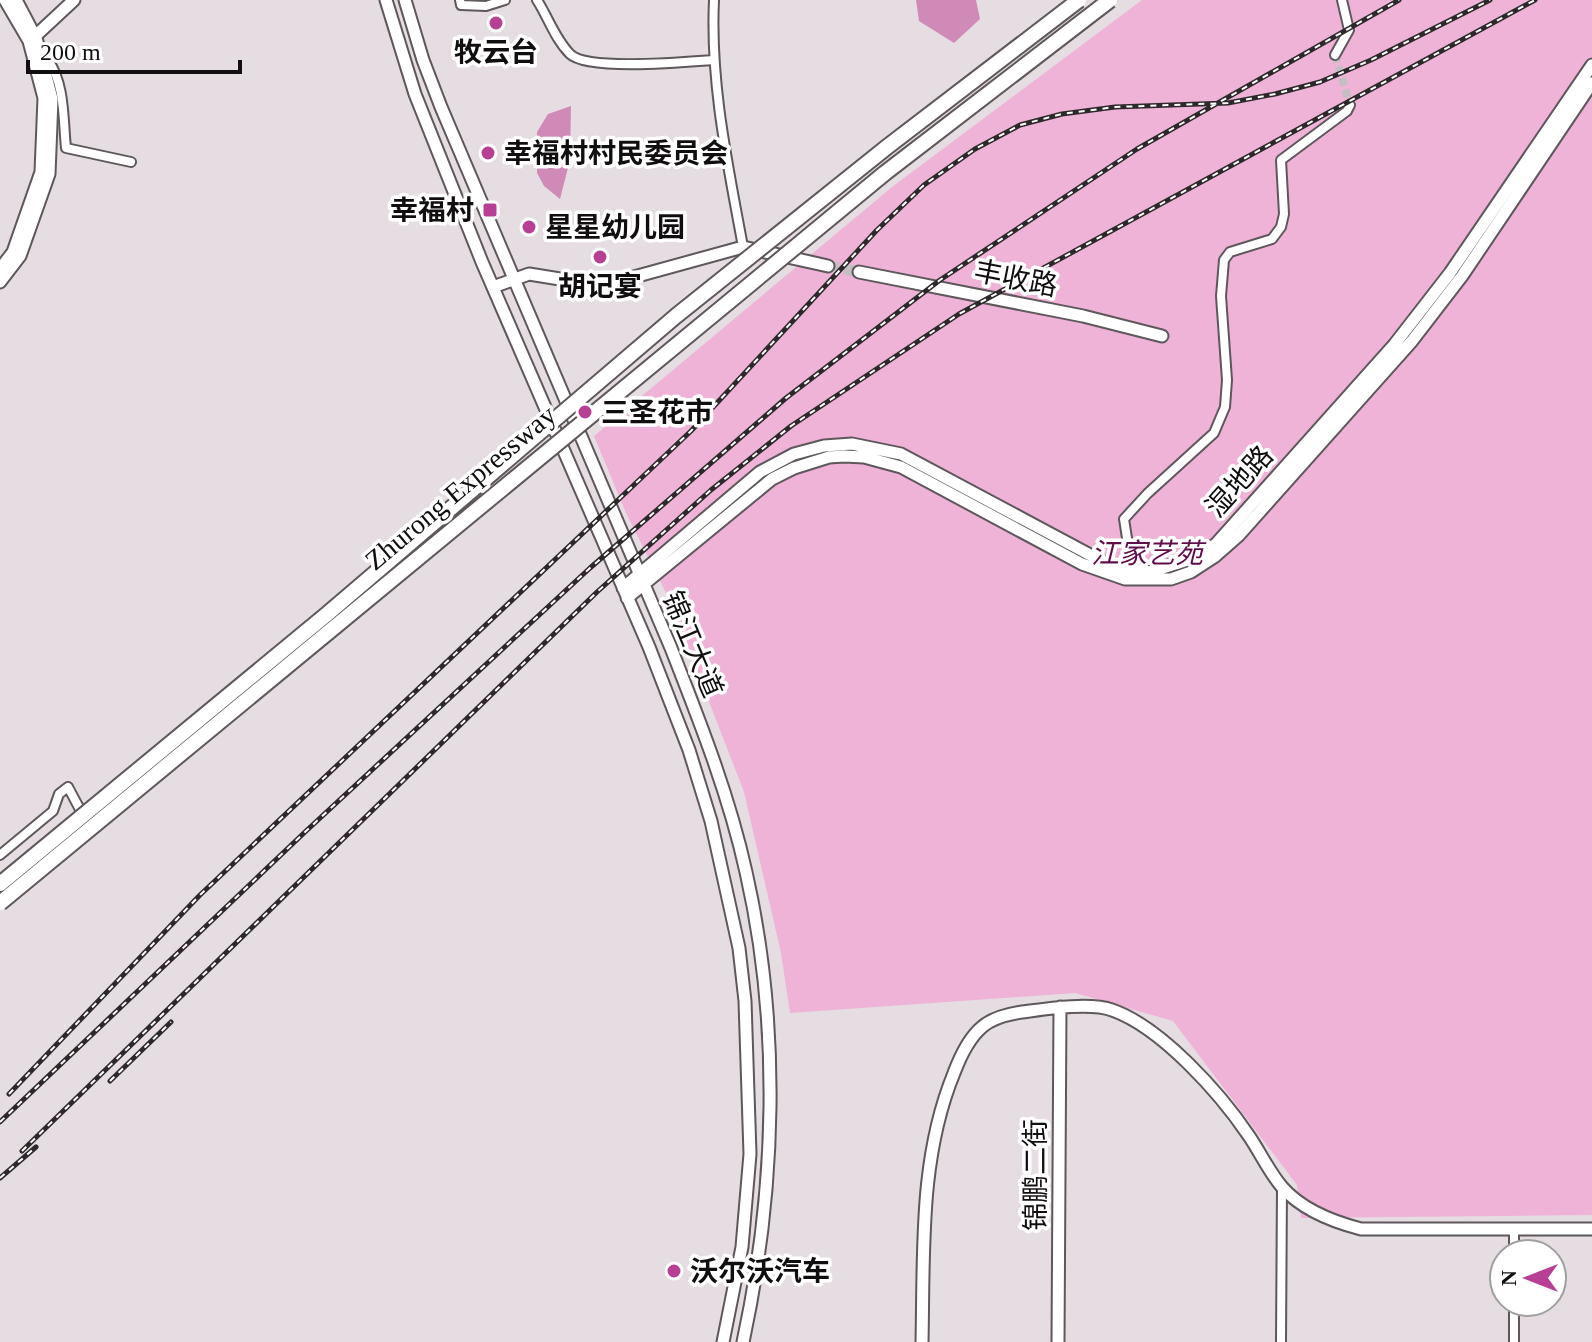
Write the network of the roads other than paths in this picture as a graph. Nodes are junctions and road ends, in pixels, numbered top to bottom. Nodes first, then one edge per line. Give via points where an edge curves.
1 (5, 0) edge
2 (16, 0) edge
3 (74, 0) edge
4 (386, 0) edge
5 (405, 0) edge
6 (460, 0) edge
7 (505, 0) edge
8 (537, 0) edge
9 (714, 0) edge
10 (1079, 0) edge
11 (1110, 0) edge
12 (1342, 0) edge
13 (32, 40) junction
14 (1335, 55) tunnel mouth
15 (38, 60) junction
16 (713, 60) junction
17 (1592, 65) edge
18 (1592, 83) edge
19 (1350, 105) dead end
20 (131, 162) dead end
21 (743, 247) junction
22 (828, 266) tunnel mouth
23 (0, 269) edge
24 (859, 272) tunnel mouth
25 (513, 280) junction
26 (0, 282) edge
27 (493, 287) junction
28 (1162, 336) dead end
29 (1131, 573) junction
30 (641, 581) junction
31 (625, 593) junction
32 (91, 833) dead end
33 (0, 855) edge
34 (0, 884) edge
35 (0, 903) edge
36 (1060, 1007) junction
37 (1282, 1187) junction
38 (1514, 1229) junction
39 (1592, 1229) edge
40 (1514, 1238) edge
41 (1514, 1318) edge
42 (723, 1342) edge
43 (743, 1342) edge
44 (922, 1342) edge
45 (1058, 1342) edge
46 (1281, 1342) edge
47 (1514, 1342) edge

1 - 13 street
2 - 13 street
3 - 13 street
4 - 27 street, 锦江大道 via 415,94
5 - 25 street, 锦江大道 via 441,107
6 - 7 street via 466,6
8 - 16 street via 571,56 586,62
9 - 16 street
10 - 34 highway, Zhurong Expressway, bridge via 676,316
11 - 35 highway, Zhurong Expressway, bridge via 885,173
12 - 14 street via 1349,30
13 - 15 street
15 - 20 street via 52,65 66,148
15 - 23 street via 44,98 41,172 13,252
15 - 26 street via 52,99 49,174 20,256
16 - 21 street
17 - 29 street, 湿地路 via 1450,273 1394,345 1216,544 1171,567
18 - 29 street, 湿地路 via 1412,341 1239,535 1191,572 1171,579
19 - 29 street via 1281,160 1284,214 1272,239 1230,252 1224,260 1225,407 1214,433 1124,519
21 - 22 street
21 - 25 street via 623,280 529,274
24 - 28 street, 丰收路
25 - 27 street
25 - 30 street, 锦江大道
27 - 31 street, 锦江大道
29 - 30 street, 湿地路 via 901,467 864,457 829,457 772,479
30 - 31 street, 湿地路
30 - 43 street, 锦江大道 via 718,774 757,929 769,1056 768,1173 761,1248
31 - 42 street, 锦江大道 via 689,750 739,948 750,1154 742,1247
32 - 33 street via 68,787 53,811
36 - 37 street via 1110,1009 1149,1028 1209,1086
36 - 44 street via 1009,1014 983,1026 962,1053 946,1091 925,1193
36 - 45 street, 锦鹏二街
37 - 38 street via 1310,1208 1361,1229
37 - 46 street
38 - 39 street
38 - 40 street
41 - 47 street

